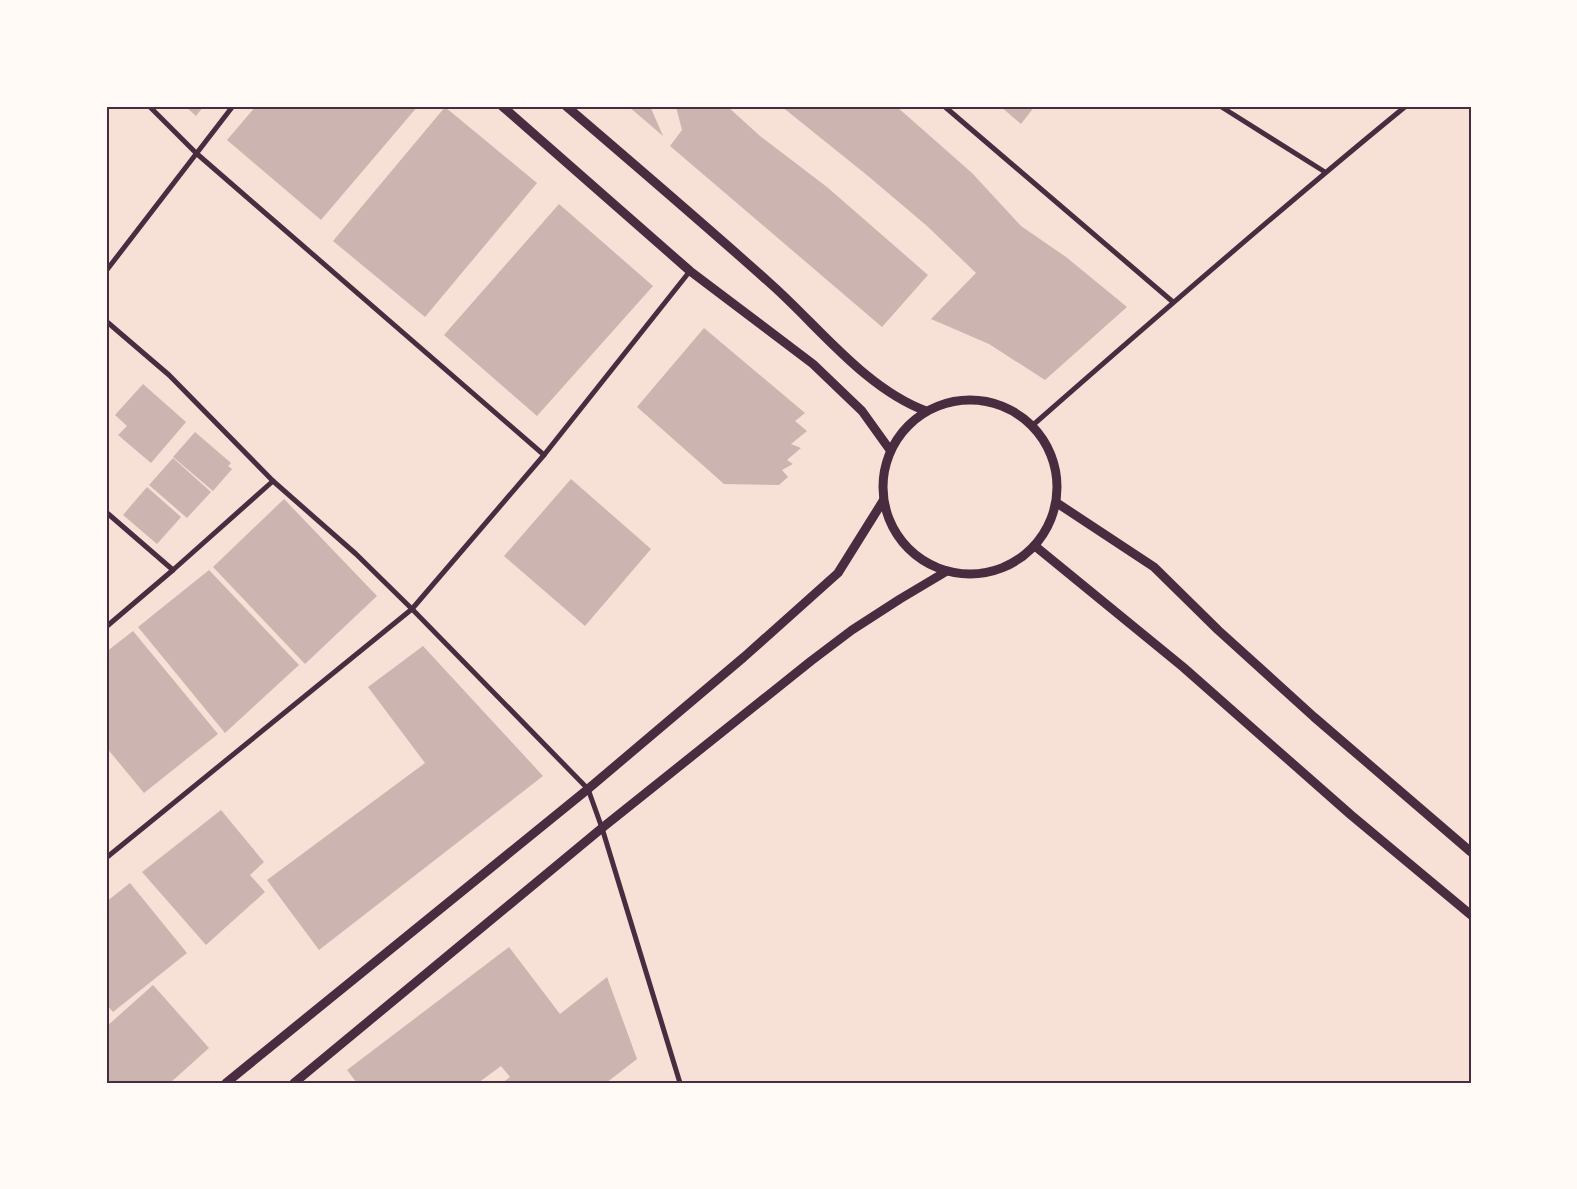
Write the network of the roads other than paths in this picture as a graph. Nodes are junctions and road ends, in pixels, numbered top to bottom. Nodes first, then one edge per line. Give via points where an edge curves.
1 (149, 106) edge
2 (233, 106) edge
3 (502, 106) edge
4 (566, 106) edge
5 (944, 106) edge
6 (1220, 106) edge
7 (1406, 106) edge
8 (196, 153) junction
9 (1325, 172) junction
10 (106, 271) edge
11 (690, 271) junction
12 (1173, 302) junction
13 (106, 321) edge
14 (926, 410) junction
15 (1033, 425) junction
16 (890, 450) junction
17 (544, 455) junction
18 (273, 481) junction
19 (883, 501) junction
20 (1057, 502) junction
21 (106, 512) edge
22 (1035, 546) junction
23 (173, 570) junction
24 (947, 571) junction
25 (412, 609) junction
26 (106, 627) edge
27 (588, 789) junction
28 (602, 828) junction
29 (1471, 852) edge
30 (106, 858) edge
31 (1471, 915) edge
32 (226, 1083) edge
33 (294, 1083) edge
34 (680, 1083) edge

1 - 8 street
2 - 8 street
3 - 11 street
4 - 14 street via 773,286 873,381 912,406
5 - 12 street
6 - 9 street
7 - 9 street
8 - 10 street
8 - 17 street
9 - 12 street
11 - 16 street via 814,364 862,411
11 - 17 street
12 - 15 street
13 - 18 street via 168,376
14 - 15 street via 962,399 1000,404
14 - 16 street via 899,434
15 - 20 street via 1054,461
16 - 19 street via 882,474
17 - 25 street
18 - 23 street
18 - 25 street via 356,554
19 - 24 street via 888,520 911,553
19 - 27 street via 838,573
20 - 22 street via 1045,533
20 - 29 street via 1154,567 1306,710
21 - 23 street
22 - 24 street via 1009,565 994,570 978,574
22 - 31 street via 1183,667
23 - 26 street
24 - 28 street via 852,630
25 - 27 street
25 - 30 street
27 - 28 street
27 - 32 street
28 - 33 street
28 - 34 street

